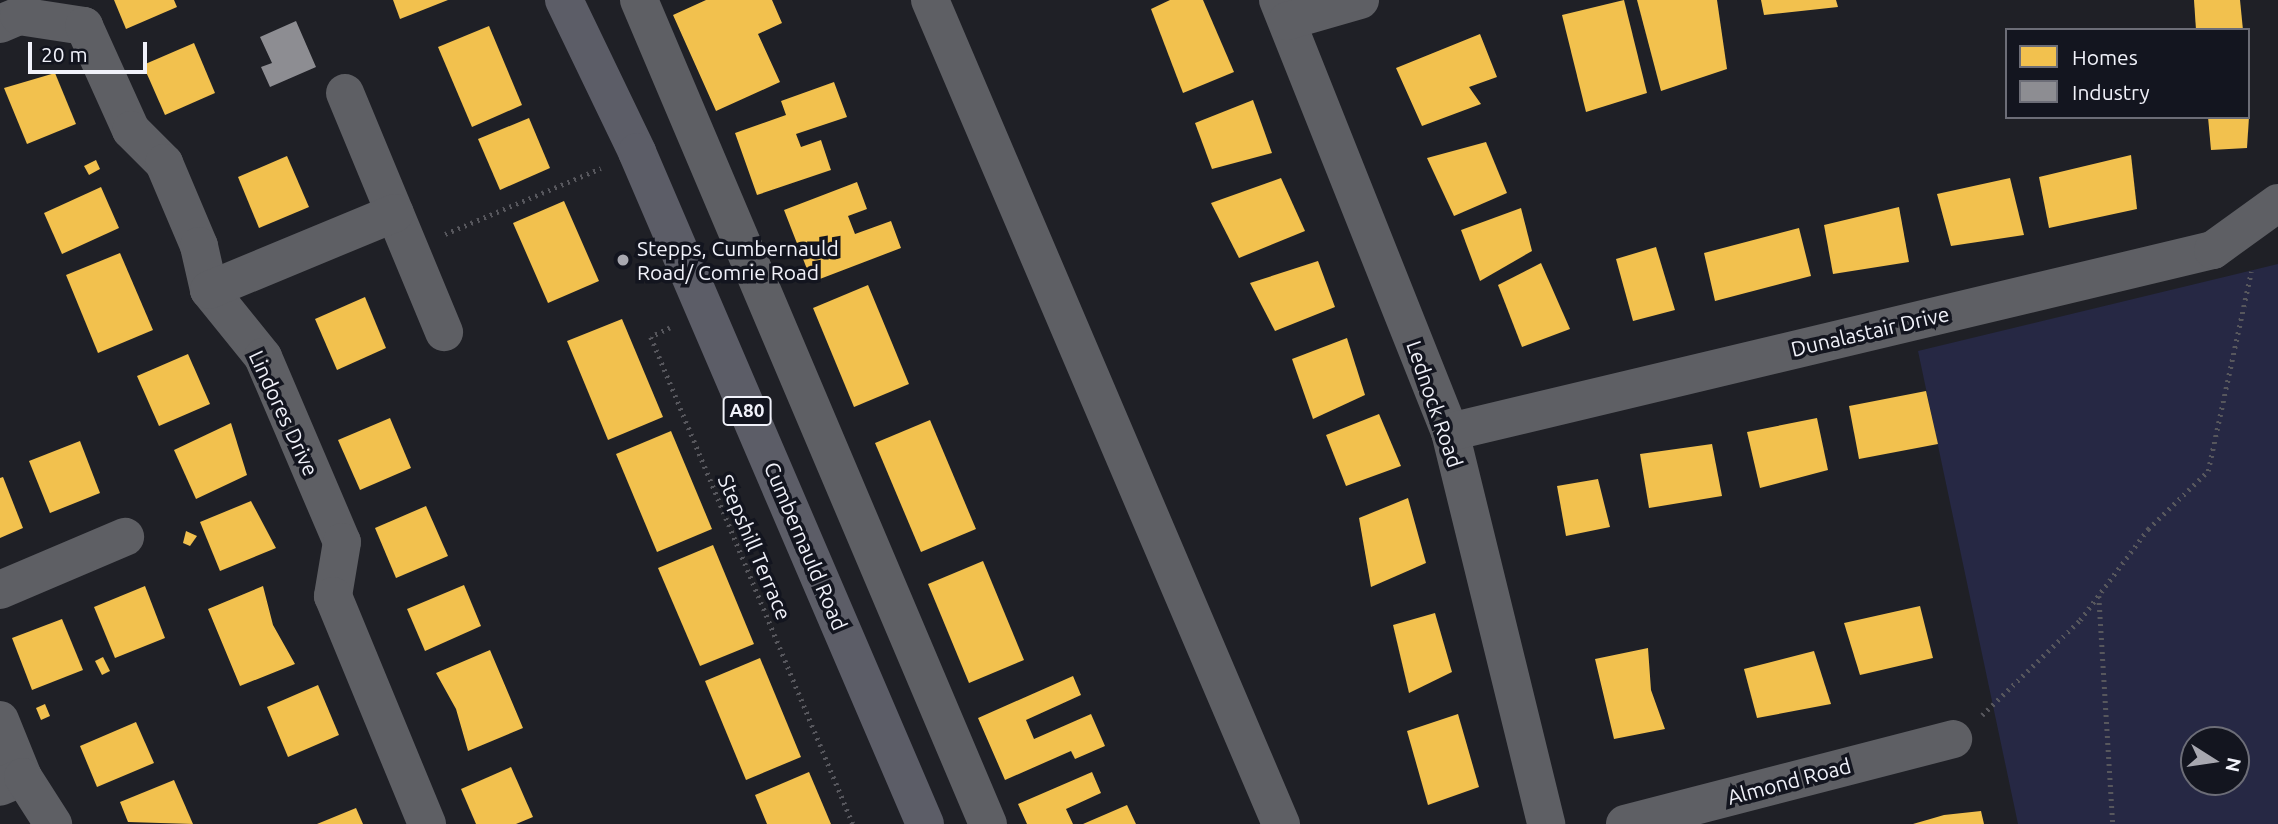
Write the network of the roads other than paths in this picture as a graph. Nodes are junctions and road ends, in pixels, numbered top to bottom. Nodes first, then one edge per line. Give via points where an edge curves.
1 (564, 0) edge
2 (639, 0) edge
3 (930, 0) edge
4 (1360, 0) edge
5 (45, 9) edge
6 (1283, 11) edge
7 (0, 24) edge
8 (345, 93) dead end
9 (2273, 207) edge
10 (395, 213) junction
11 (209, 290) junction
12 (444, 332) dead end
13 (1450, 432) junction
14 (125, 537) dead end
15 (0, 590) edge
16 (0, 720) edge
17 (1953, 738) road end
18 (12, 782) edge
19 (52, 824) edge
20 (427, 824) edge
21 (925, 824) edge
22 (988, 824) edge
23 (1281, 824) edge
24 (1546, 824) edge
25 (1625, 824) edge

1 - 21 main road, Cumbernauld Road / A80 via 637,152
2 - 22 street
3 - 23 street
4 - 6 street
5 - 7 street, Lindores Drive
5 - 11 street, Lindores Drive via 84,26 131,130 164,163 199,246
6 - 13 street, Lednock Road
8 - 10 street
9 - 13 street, Dunalastair Drive via 2213,250
10 - 11 street
10 - 12 street
11 - 20 street, Lindores Drive via 263,357 342,542 333,596
13 - 24 street, Lednock Road
14 - 15 street
16 - 18 street
17 - 25 street, Almond Road
18 - 19 street

